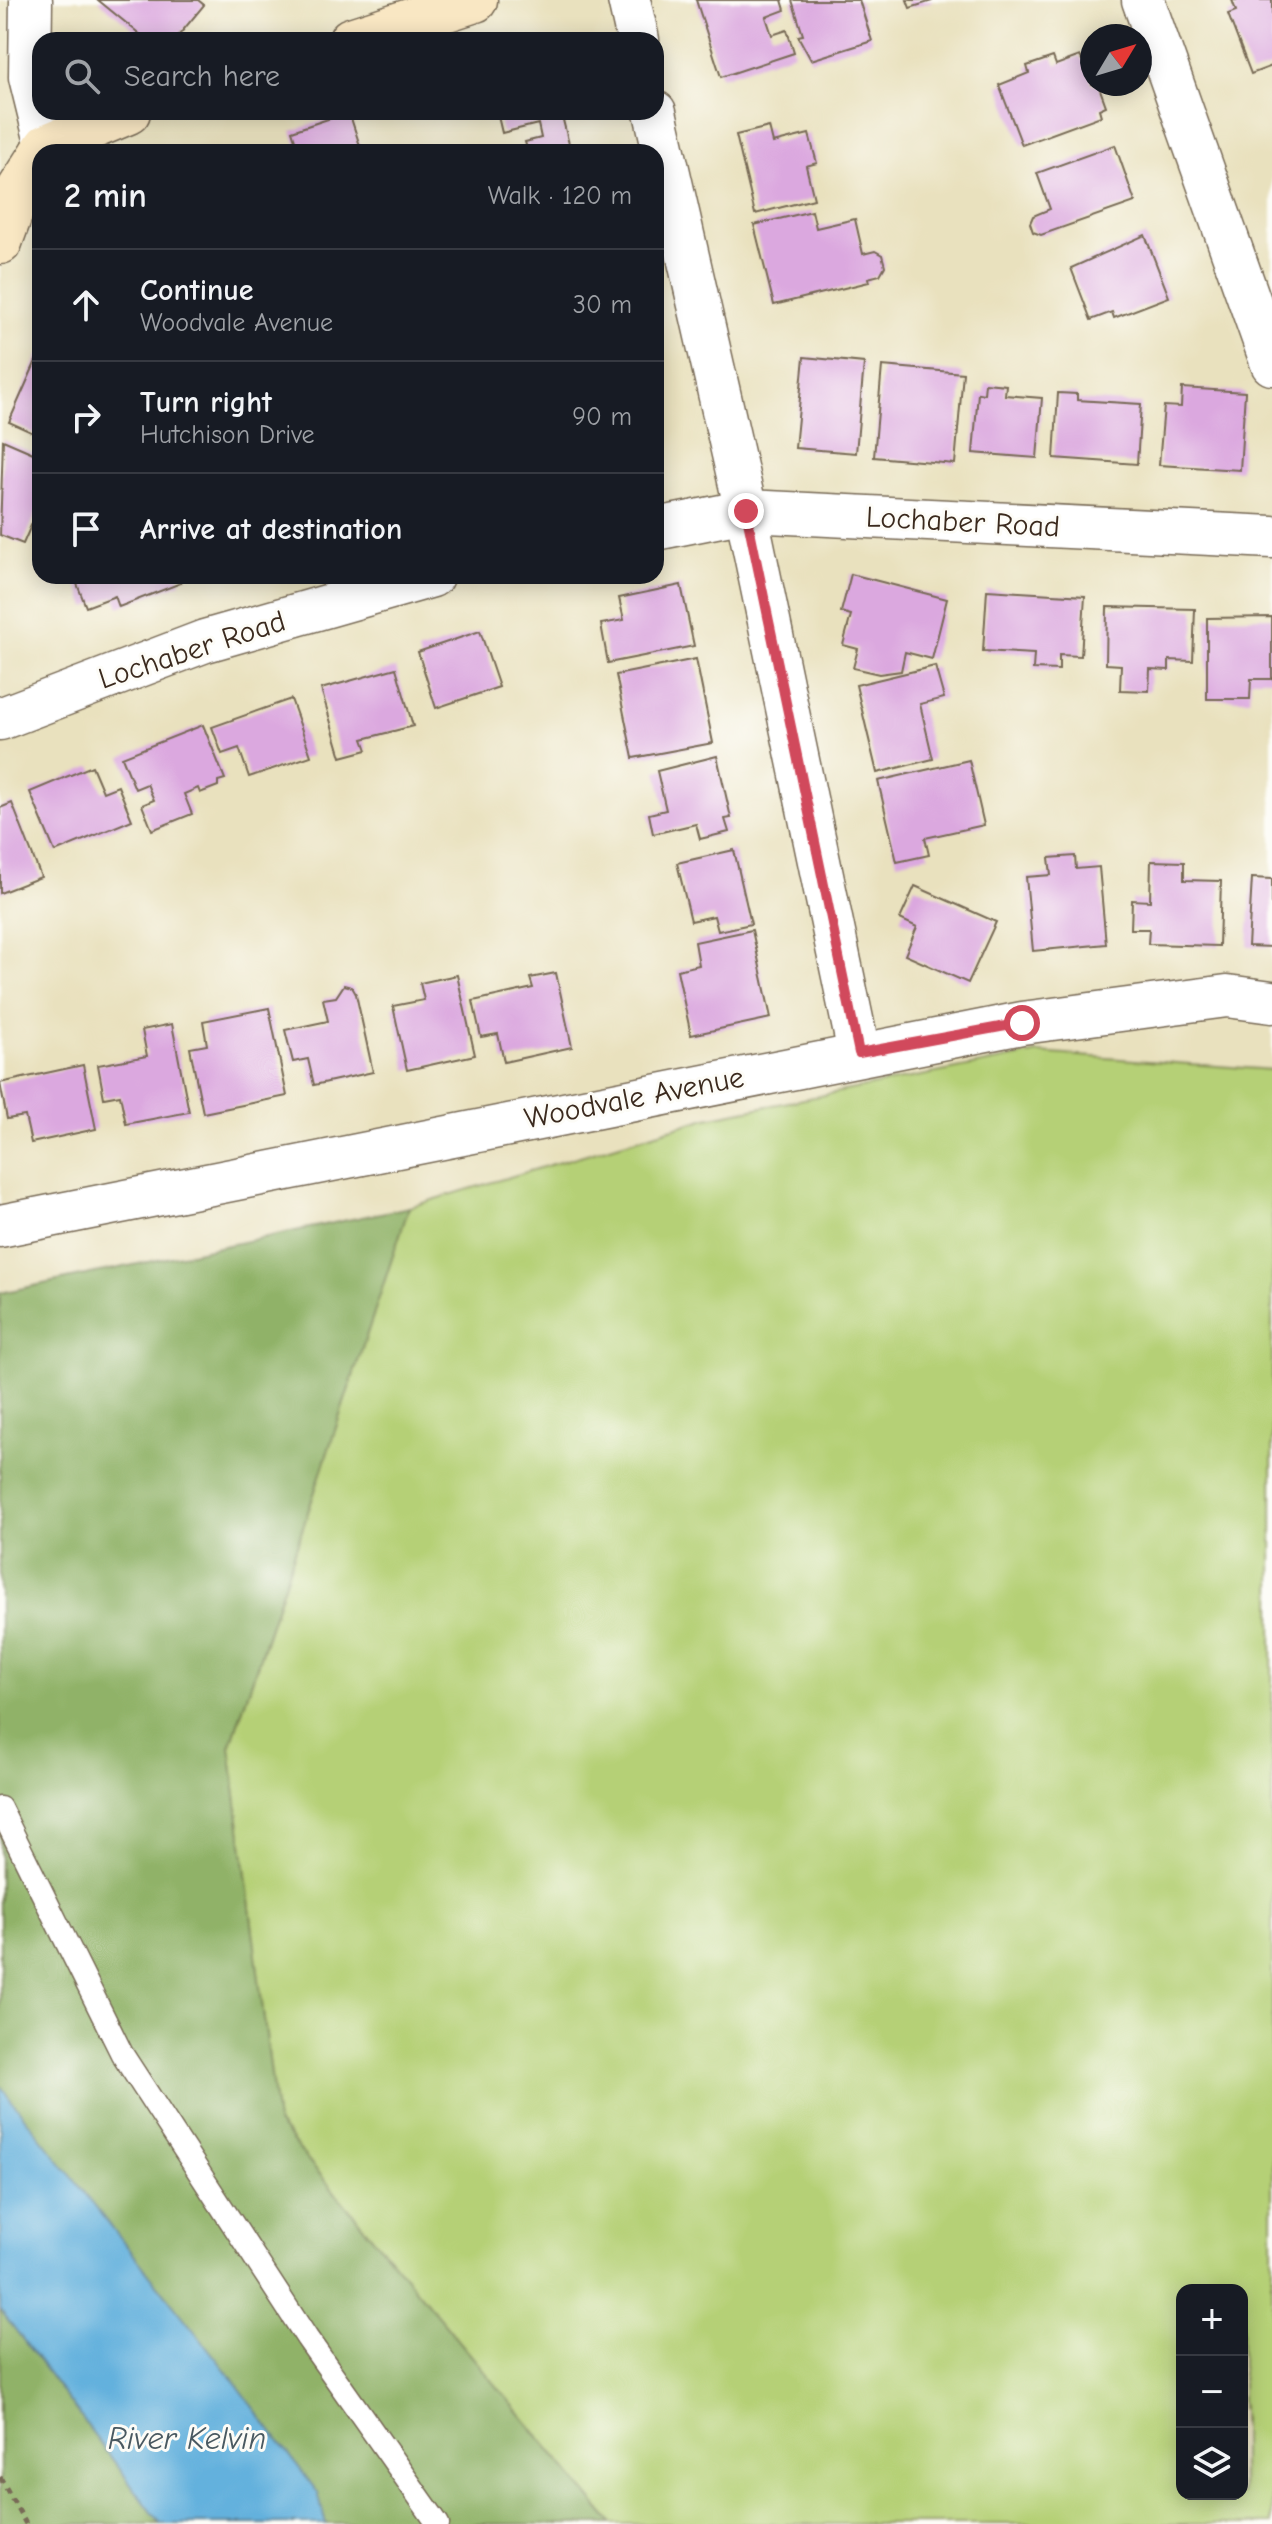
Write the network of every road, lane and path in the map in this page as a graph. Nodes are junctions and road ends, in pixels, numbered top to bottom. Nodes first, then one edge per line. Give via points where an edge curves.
1 (31, 0) edge
2 (475, 0) edge
3 (629, 0) edge
4 (1143, 0) edge
5 (376, 32) edge
6 (636, 32) edge
7 (32, 89) edge
8 (37, 120) edge
9 (111, 120) edge
10 (657, 120) edge
11 (42, 144) edge
12 (60, 144) edge
13 (662, 144) edge
14 (664, 151) edge
15 (32, 169) edge
16 (0, 242) edge
17 (1272, 364) edge
18 (746, 511) junction
19 (664, 527) edge
20 (1272, 537) edge
21 (404, 584) edge
22 (0, 719) edge
23 (1272, 1002) edge
24 (859, 1053) junction
25 (0, 1226) edge
26 (0, 1808) edge
27 (0, 2477) edge
28 (26, 2524) edge
29 (438, 2524) edge

1 - 7 street
2 - 5 street
3 - 6 street
4 - 17 street
8 - 11 street
9 - 12 street
10 - 13 street
14 - 18 street
15 - 16 street
18 - 19 street, Lochaber Road
18 - 20 street, Lochaber Road
18 - 24 street
21 - 22 street, Lochaber Road via 205,641
23 - 24 street, Woodvale Avenue via 1227,996 1022,1023
24 - 25 street, Woodvale Avenue
26 - 29 lane via 122,2054 307,2338
27 - 28 path

